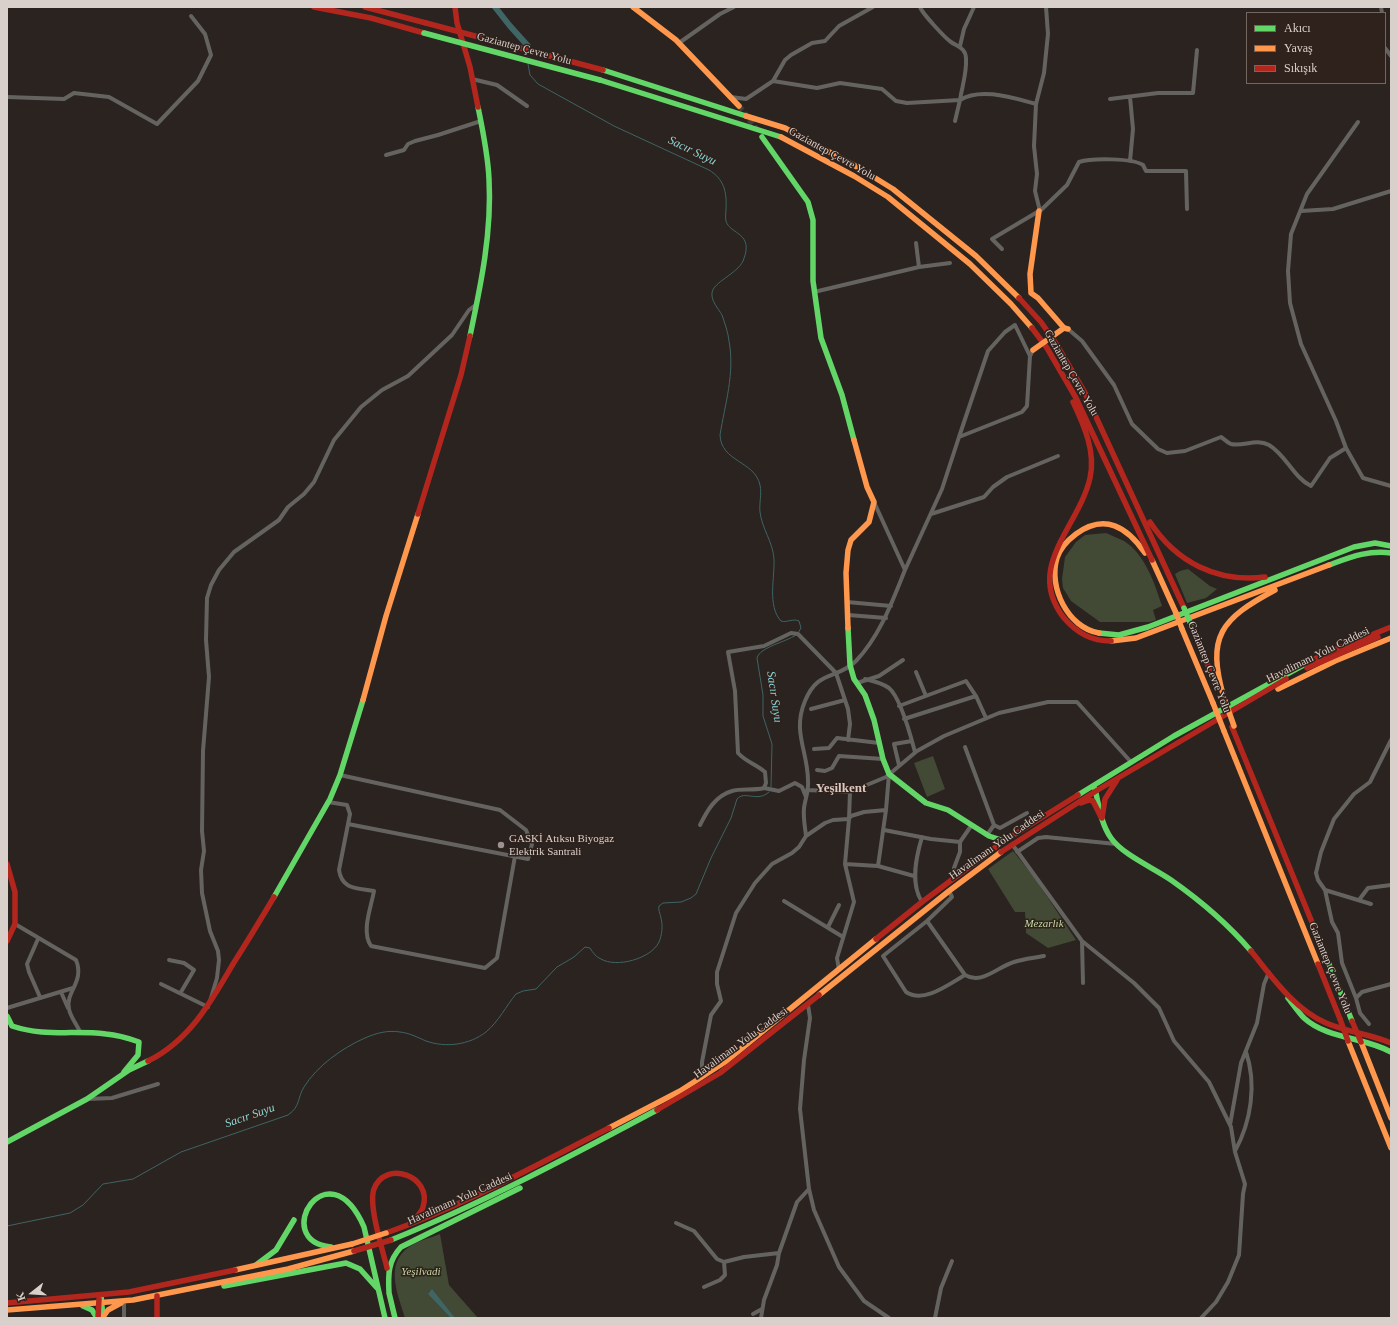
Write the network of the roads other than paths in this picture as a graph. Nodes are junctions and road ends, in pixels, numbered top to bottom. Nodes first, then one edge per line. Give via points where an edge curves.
1 (314, 7) edge
2 (365, 7) edge
3 (455, 7) edge
4 (633, 7) edge
5 (734, 7) edge
6 (873, 7) edge
7 (920, 7) edge
8 (974, 7) edge
9 (1046, 7) edge
10 (191, 16) dead end
11 (678, 42) junction
12 (960, 46) junction
13 (1197, 50) dead end
14 (472, 79) junction
15 (773, 81) junction
16 (7, 97) edge
17 (731, 97) junction
18 (1130, 97) junction
19 (1110, 99) dead end
20 (960, 100) junction
21 (1036, 104) junction
22 (526, 106) dead end
23 (740, 106) tunnel mouth
24 (481, 121) junction
25 (955, 121) dead end
26 (1358, 122) dead end
27 (762, 137) dead end
28 (386, 156) dead end
29 (1130, 160) junction
30 (1391, 191) edge
31 (1188, 209) dead end
32 (1039, 211) joint
33 (1301, 211) junction
34 (916, 243) dead end
35 (1002, 249) dead end
36 (950, 262) dead end
37 (919, 267) junction
38 (814, 292) junction
39 (477, 304) junction
40 (1066, 329) junction
41 (1047, 348) junction
42 (1031, 353) junction
43 (1085, 393) junction
44 (959, 437) junction
45 (1346, 448) junction
46 (1058, 456) dead end
47 (1391, 486) edge
48 (874, 502) junction
49 (931, 514) junction
50 (1391, 546) edge
51 (1391, 553) edge
52 (1318, 560) junction
53 (1321, 568) junction
54 (905, 570) junction
55 (847, 602) junction
56 (891, 606) junction
57 (1175, 612) junction
58 (848, 615) junction
59 (886, 618) junction
60 (1391, 622) edge
61 (1391, 627) edge
62 (1391, 632) edge
63 (1391, 638) edge
64 (903, 660) dead end
65 (850, 665) junction
66 (916, 672) dead end
67 (836, 673) junction
68 (865, 679) junction
69 (857, 683) junction
70 (1252, 692) junction
71 (926, 696) junction
72 (976, 696) junction
73 (1223, 699) junction
74 (845, 700) junction
75 (1243, 705) junction
76 (899, 706) junction
77 (811, 709) dead end
78 (986, 718) junction
79 (904, 719) junction
80 (848, 740) junction
81 (1391, 740) edge
82 (912, 741) junction
83 (879, 743) junction
84 (965, 747) dead end
85 (814, 749) dead end
86 (915, 752) junction
87 (883, 759) junction
88 (1131, 762) junction
89 (899, 766) junction
90 (817, 770) dead end
91 (889, 774) junction
92 (340, 775) junction
93 (1123, 775) junction
94 (1097, 787) junction
95 (767, 790) junction
96 (807, 790) junction
97 (850, 792) junction
98 (806, 797) junction
99 (328, 802) junction
100 (1070, 807) junction
101 (886, 810) junction
102 (1026, 813) dead end
103 (1102, 818) junction
104 (850, 819) junction
105 (348, 824) junction
106 (700, 825) dead end
107 (994, 825) junction
108 (971, 826) junction
109 (884, 830) junction
110 (806, 836) junction
111 (988, 836) junction
112 (922, 837) junction
113 (1004, 841) junction
114 (960, 842) junction
115 (1012, 844) junction
116 (1116, 844) junction
117 (992, 850) junction
118 (1017, 852) junction
119 (515, 856) junction
120 (7, 864) edge
121 (845, 864) junction
122 (878, 866) junction
123 (914, 876) junction
124 (956, 877) junction
125 (1391, 885) edge
126 (1326, 890) junction
127 (949, 892) junction
128 (1359, 900) junction
129 (784, 901) dead end
130 (922, 902) junction
131 (1371, 904) dead end
132 (839, 905) dead end
133 (926, 921) junction
134 (15, 924) junction
135 (828, 927) junction
136 (844, 937) junction
137 (38, 939) junction
138 (7, 941) edge
139 (1082, 941) junction
140 (1044, 956) dead end
141 (169, 960) dead end
142 (839, 970) junction
143 (1269, 972) junction
144 (964, 975) junction
145 (1083, 983) dead end
146 (161, 984) dead end
147 (1279, 984) junction
148 (1391, 984) edge
149 (73, 988) junction
150 (61, 992) junction
151 (181, 992) junction
152 (40, 997) junction
153 (1356, 998) junction
154 (808, 1005) junction
155 (208, 1006) junction
156 (7, 1008) edge
157 (68, 1008) junction
158 (7, 1016) edge
159 (1369, 1024) dead end
160 (80, 1032) junction
161 (1391, 1043) edge
162 (1246, 1052) junction
163 (1391, 1052) edge
164 (122, 1075) junction
165 (702, 1077) junction
166 (158, 1084) dead end
167 (87, 1099) junction
168 (1391, 1118) edge
169 (1230, 1125) junction
170 (7, 1142) edge
171 (587, 1148) junction
172 (1391, 1148) edge
173 (1235, 1152) junction
174 (809, 1189) junction
175 (294, 1220) dead end
176 (676, 1223) dead end
177 (409, 1225) junction
178 (339, 1247) junction
179 (779, 1253) junction
180 (952, 1261) dead end
181 (724, 1262) junction
182 (252, 1267) junction
183 (388, 1270) junction
184 (704, 1287) dead end
185 (377, 1288) junction
186 (178, 1290) junction
187 (101, 1295) junction
188 (157, 1296) junction
189 (124, 1301) junction
190 (7, 1303) edge
191 (101, 1303) junction
192 (79, 1305) junction
193 (762, 1309) junction
194 (7, 1310) edge
195 (393, 1311) junction
196 (753, 1314) dead end
197 (383, 1317) edge
198 (100, 1318) edge
199 (124, 1318) edge
200 (156, 1318) edge
201 (395, 1318) edge
202 (761, 1318) edge
203 (889, 1318) edge
204 (935, 1318) edge
205 (1201, 1318) edge

1 - 41 main road, Gaziantep Çevre Yolu, bridge via 364,17 600,80 781,137 888,197 970,264 1011,304
2 - 43 main road, Gaziantep Çevre Yolu, bridge via 602,70 785,128 894,189 976,256 1041,322
3 - 14 main road
4 - 11 main road
5 - 11 street
6 - 15 street via 839,26 825,41 812,43 791,55 785,60
7 - 12 street via 950,42
8 - 12 street
9 - 21 street via 1048,34 1044,74
10 - 16 street via 205,34 211,55 198,81 157,124 109,97 74,93 64,99
11 - 17 main road
12 - 20 street via 966,59
13 - 18 street via 1193,93 1158,93
14 - 22 street via 497,85
14 - 24 main road
15 - 17 street via 746,99
15 - 20 street via 817,88 840,83 882,88 896,101 907,103
17 - 23 main road
18 - 19 street
18 - 29 street via 1133,129
20 - 21 street via 969,94 984,94
20 - 25 street
21 - 29 street via 1035,191 1040,210 1067,185 1079,162 1087,159
24 - 28 street via 415,141 408,144 404,150
24 - 39 main road via 489,179 489,220 482,284
26 - 33 street via 1306,194
27 - 38 main road via 808,202 813,220
29 - 31 street via 1143,165 1146,172 1186,171
30 - 33 street via 1333,209
32 - 35 street via 992,239
32 - 40 main road via 1030,274 1031,293
33 - 45 street via 1291,234 1288,271 1290,303 1301,344
34 - 37 street
36 - 37 street
37 - 38 street
38 - 48 main road via 821,338 842,395 867,487
39 - 92 main road via 461,375 386,616 370,679
39 - 155 street via 469,310 452,335 408,376 382,390 361,407 334,440 314,482 304,494 288,506 279,520 234,552 220,570 206,598 209,677 203,751 204,851 201,870 202,894 219,960 217,978
40 - 42 main road, bridge
40 - 45 street via 1082,341 1114,385 1132,424 1158,449 1167,453 1185,451 1221,437 1231,444 1266,444 1312,486 1330,458
41 - 53 main road via 1082,422 1089,442 1091,460 1090,478 1084,497 1057,545 1049,570 1052,599 1063,618 1074,629 1085,636 1109,642 1136,638
41 - 57 main road, Gaziantep Çevre Yolu via 1096,439
42 - 44 street via 1027,406 1022,412
42 - 44 street via 1015,325 988,351
43 - 52 main road via 1153,527 1175,552 1216,574 1247,580 1271,576
43 - 73 main road, Gaziantep Çevre Yolu, bridge via 1153,537
44 - 49 street
45 - 47 street via 1363,478
46 - 49 street via 1007,477 984,497
48 - 54 street
48 - 55 main road via 869,522 851,540 848,550
49 - 54 street
50 - 52 main road via 1365,544
51 - 53 main road via 1368,551
52 - 57 main road via 1148,627 1109,635 1088,630 1074,619 1063,605 1056,580 1058,559 1062,549 1080,530 1091,525 1110,524 1126,530 1146,555
53 - 73 main road via 1263,596 1242,608 1226,622 1220,634 1215,657
54 - 56 street
55 - 56 street
55 - 58 main road
56 - 59 street
57 - 172 main road, Gaziantep Çevre Yolu, bridge
58 - 59 street
58 - 65 main road
59 - 65 street via 861,655
60 - 70 main road via 1306,659 1269,678
61 - 70 main road, Havalimanı Yolu Caddesi via 1329,652
62 - 75 main road, Havalimanı Yolu Caddesi via 1306,669
63 - 75 main road via 1335,661
64 - 68 street via 879,676
65 - 67 street
65 - 69 main road
66 - 71 street
67 - 74 street
67 - 95 street via 796,633 764,646 728,652 735,691 738,753 744,760 759,766 765,772
67 - 96 street via 817,682 805,700 798,725 808,782
68 - 69 street
68 - 76 street via 890,689
69 - 83 main road via 865,695
70 - 88 main road, Havalimanı Yolu Caddesi
71 - 72 street via 966,680
71 - 76 street
72 - 78 street
72 - 79 street
73 - 168 main road, Gaziantep Çevre Yolu, bridge via 1238,742
74 - 77 street
74 - 80 street via 850,724
75 - 93 main road, Havalimanı Yolu Caddesi
76 - 79 street
78 - 86 street
78 - 88 street via 1048,702 1077,702
79 - 82 street
80 - 83 street
80 - 85 street via 837,738 829,748
81 - 126 street via 1370,782 1354,794 1334,819 1316,873
82 - 86 street
82 - 89 street via 894,744
83 - 87 main road
84 - 107 street
86 - 89 street
87 - 90 street via 839,756 832,768 826,771
87 - 91 main road
88 - 94 main road, Havalimanı Yolu Caddesi
89 - 91 street
91 - 97 street
91 - 101 street
91 - 108 main road via 926,803 948,810
92 - 99 main road
92 - 119 street via 500,810 526,830 532,844 528,858
93 - 94 main road, Havalimanı Yolu Caddesi
93 - 103 main road via 1110,790
94 - 100 main road, Havalimanı Yolu Caddesi
94 - 103 main road
94 - 113 main road, Havalimanı Yolu Caddesi
95 - 98 street via 779,791 795,783 802,787
95 - 106 street via 732,790 710,805
96 - 97 street
96 - 98 street
97 - 104 street
98 - 110 street
99 - 105 street via 347,805 350,814
99 - 155 main road
100 - 103 main road via 1090,800 1097,806
100 - 115 main road, Havalimanı Yolu Caddesi
101 - 104 street via 859,813
101 - 109 street
102 - 107 street via 1000,828
103 - 116 main road via 1106,830
104 - 110 street via 828,821
104 - 121 street
105 - 119 street
105 - 119 street via 339,870 340,878 349,886 374,891 366,938 371,946 380,948 486,968 497,958
107 - 111 street
108 - 111 main road
108 - 114 street
109 - 112 street
109 - 122 street
110 - 165 street via 799,847 772,864 755,883 736,914 717,972 721,1001 711,1015 702,1062
111 - 113 main road
111 - 117 main road
112 - 114 street
112 - 123 street
113 - 117 main road, Havalimanı Yolu Caddesi
114 - 124 street via 960,852 954,868
115 - 118 street
115 - 127 main road, Havalimanı Yolu Caddesi
116 - 118 street via 1046,837 1038,838
116 - 143 main road via 1164,875 1212,912 1231,929
117 - 124 main road, Havalimanı Yolu Caddesi
118 - 139 street
120 - 134 main road via 15,892
121 - 122 street
121 - 136 street via 854,902
122 - 123 street
123 - 130 street via 915,888
124 - 130 main road, Havalimanı Yolu Caddesi
125 - 128 street via 1368,888
126 - 128 street
126 - 153 street via 1332,922 1338,933 1342,963
127 - 133 street via 952,897
127 - 154 main road, Havalimanı Yolu Caddesi
128 - 131 street
129 - 135 street
130 - 142 main road, Havalimanı Yolu Caddesi
132 - 135 street
133 - 144 street
133 - 144 street via 883,956 906,992 911,995 923,995
134 - 137 street
134 - 138 main road
135 - 136 street
136 - 142 street via 837,958
137 - 149 street via 76,960 79,975
137 - 152 street via 28,964
139 - 145 street
139 - 169 street via 1134,983 1159,1008 1174,1041 1209,1082
140 - 144 street via 1015,962 979,978
141 - 151 street via 184,963 194,970
142 - 165 main road, Havalimanı Yolu Caddesi via 768,1028
143 - 147 main road
143 - 162 street via 1264,984 1259,1016
146 - 151 street
147 - 161 main road via 1308,1012 1324,1023
147 - 163 main road via 1301,1014 1316,1027 1370,1041
148 - 153 street via 1362,992
149 - 150 street
149 - 157 street
150 - 152 street
150 - 157 street
151 - 155 street
152 - 156 street
153 - 159 street via 1360,1012
154 - 171 main road, Havalimanı Yolu Caddesi via 720,1073 682,1097
154 - 174 street via 810,1018 800,1110
155 - 164 main road via 186,1033 164,1053
157 - 160 street
158 - 160 main road via 12,1026 23,1031 42,1034
160 - 164 main road via 106,1032 139,1042 139,1056
162 - 169 street via 1241,1063
162 - 173 street via 1250,1064 1251,1107 1243,1137
164 - 167 main road
165 - 177 main road, Havalimanı Yolu Caddesi via 600,1134 481,1193
166 - 167 street via 112,1098
167 - 170 main road
169 - 173 street
171 - 183 main road via 522,1187 400,1247 390,1260
171 - 186 main road, Havalimanı Yolu Caddesi, bridge via 488,1198 391,1240 288,1269
173 - 205 street via 1245,1184 1239,1255 1216,1302
174 - 179 street via 797,1202
174 - 203 street via 814,1210 839,1266 864,1301
175 - 182 main road via 276,1250
176 - 181 street via 694,1231 717,1259
177 - 178 main road, Havalimanı Yolu Caddesi, bridge
177 - 183 main road via 424,1205 424,1189 411,1175 390,1175 378,1182 374,1189 373,1204
178 - 182 main road, Havalimanı Yolu Caddesi
178 - 185 main road via 327,1248 319,1245 307,1234 305,1228 304,1213 312,1202 322,1195 340,1195 350,1201 358,1213 364,1227
179 - 181 street
179 - 193 street
180 - 204 street via 941,1288
181 - 184 street via 725,1275
182 - 187 main road, Havalimanı Yolu Caddesi via 129,1292
183 - 195 main road
185 - 186 main road via 365,1272 346,1263 258,1281 194,1291
185 - 197 main road
186 - 188 main road, Havalimanı Yolu Caddesi
187 - 190 main road, Havalimanı Yolu Caddesi
187 - 191 main road
188 - 189 main road, Havalimanı Yolu Caddesi
188 - 200 main road
189 - 191 main road, Havalimanı Yolu Caddesi
189 - 198 main road
189 - 199 street
191 - 192 main road, Havalimanı Yolu Caddesi
191 - 198 main road
192 - 194 main road, Havalimanı Yolu Caddesi
192 - 198 main road via 92,1310
193 - 196 street
193 - 202 street
195 - 197 main road
195 - 201 main road

